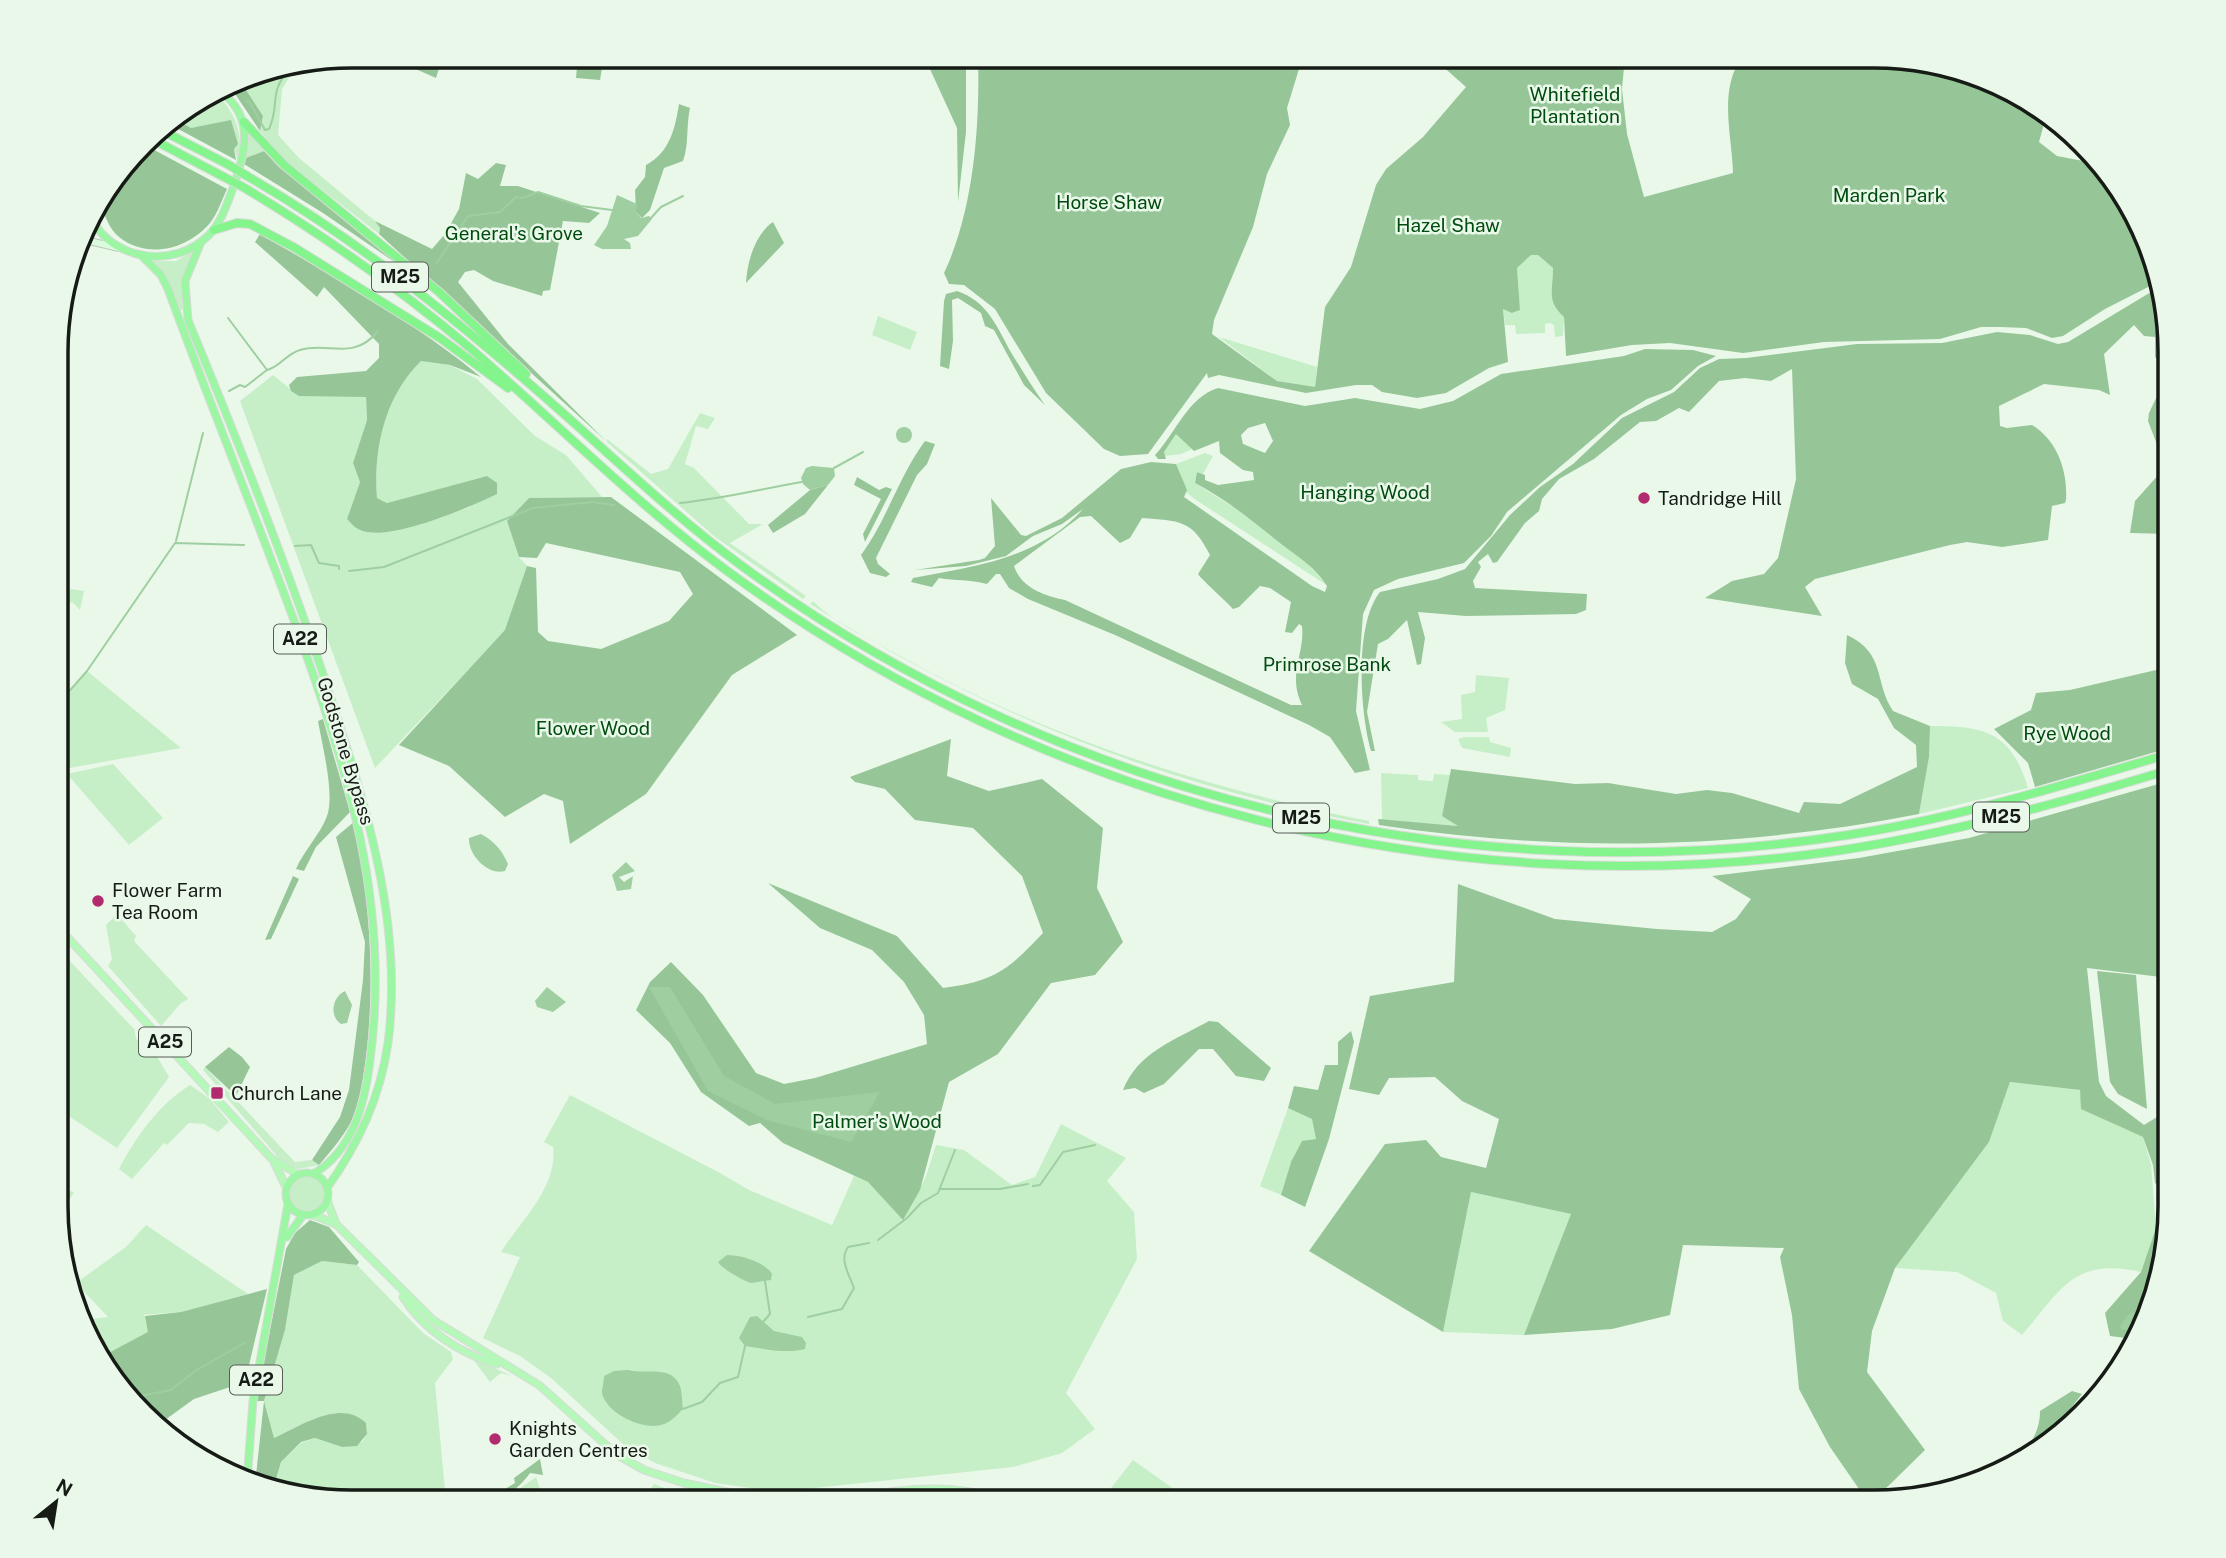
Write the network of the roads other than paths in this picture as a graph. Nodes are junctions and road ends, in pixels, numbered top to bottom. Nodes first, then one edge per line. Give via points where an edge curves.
1 (228, 97) edge
2 (244, 122) junction
3 (171, 134) edge
4 (160, 144) edge
5 (98, 228) edge
6 (214, 230) junction
7 (91, 241) edge
8 (201, 242) junction
9 (119, 248) junction
10 (142, 256) junction
11 (542, 394) junction
12 (529, 402) junction
13 (2158, 757) edge
14 (2158, 773) edge
15 (68, 937) edge
16 (271, 1158) junction
17 (313, 1174) junction
18 (299, 1175) junction
19 (327, 1188) junction
20 (287, 1189) junction
21 (327, 1200) junction
22 (288, 1204) junction
23 (313, 1214) junction
24 (303, 1215) junction
25 (336, 1224) junction
26 (284, 1241) junction
27 (248, 1470) edge
28 (717, 1490) edge
29 (900, 1490) edge
30 (958, 1490) edge

1 - 2 highway
2 - 6 highway via 243,162
2 - 11 highway, M25 via 284,166 459,311
3 - 11 highway, M25, bridge via 229,165 383,263
4 - 12 highway, M25, bridge via 243,187 382,278
5 - 9 highway
6 - 8 highway
6 - 12 highway, M25 via 250,224 295,248 429,330
7 - 9 main road
8 - 10 highway via 173,255
8 - 19 highway, Godstone Bypass / A22 via 185,281 188,320 304,617 364,800 385,908 390,963 388,1041 380,1082 361,1135
9 - 10 highway
10 - 17 highway, Godstone Bypass / A22 via 168,289 277,572 356,809 369,872 376,969 369,1072 362,1105 344,1145
11 - 13 highway, M25 via 716,547 788,599 888,660 993,714 1084,752 1186,787 1301,818 1512,849 1600,853 1731,849 1853,835 1961,814
12 - 14 highway, M25 via 703,553 802,624 879,670 1062,758 1160,793 1275,825 1357,843 1479,859 1596,866 1690,864 1809,854 1903,839 2017,814
15 - 16 main road, A25
16 - 18 main road, A25
16 - 20 main road, A25
17 - 18 highway
17 - 19 highway
18 - 20 highway
19 - 21 highway
20 - 22 highway
21 - 23 highway
21 - 25 main road
22 - 24 highway
22 - 26 highway, A22
23 - 24 highway
23 - 25 main road
24 - 26 highway, A22
25 - 28 main road via 400,1291 410,1308 446,1341 539,1385 631,1463
26 - 27 highway, A22 via 268,1306
29 - 30 main road

